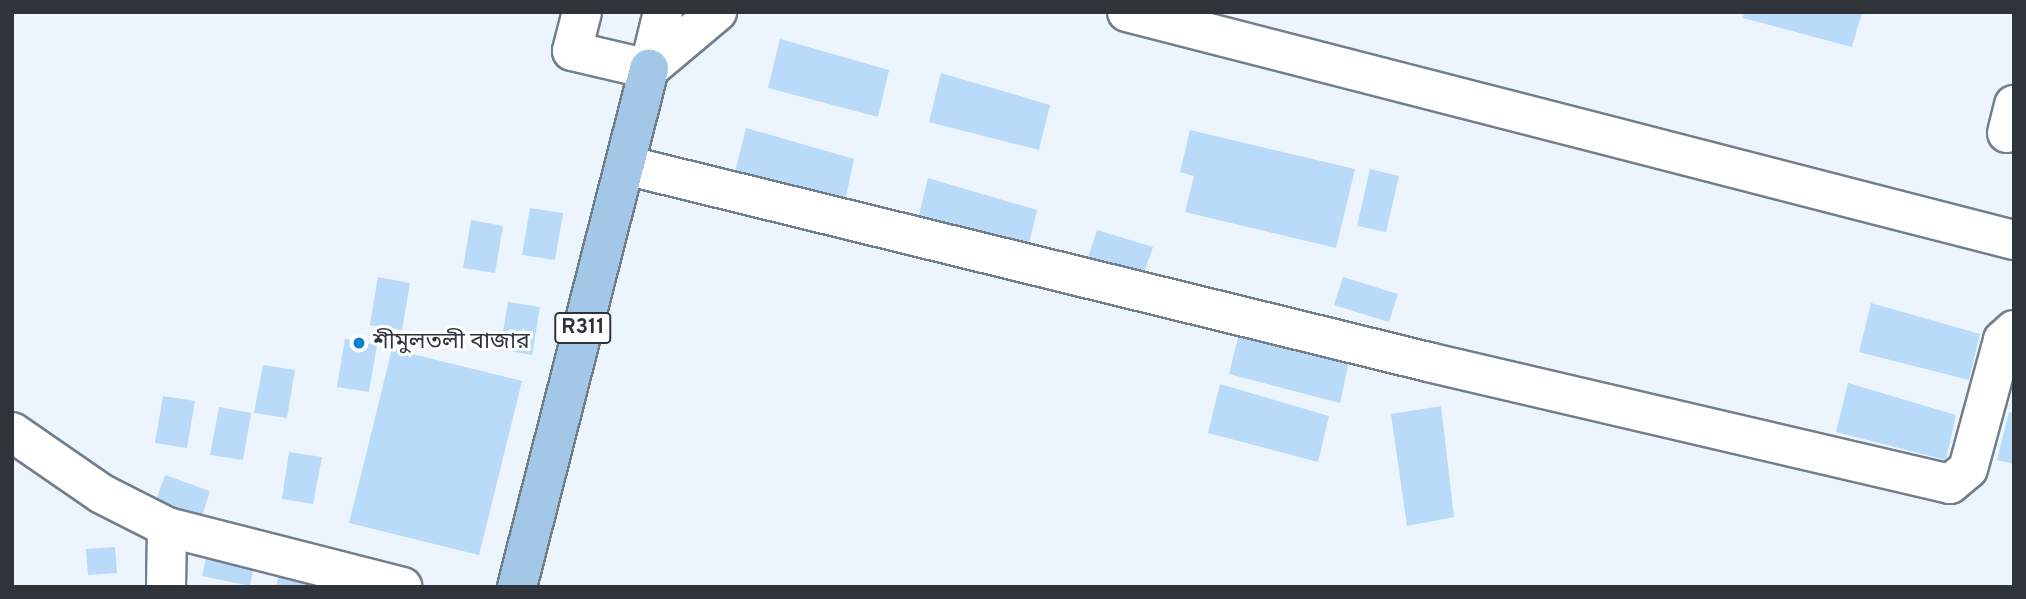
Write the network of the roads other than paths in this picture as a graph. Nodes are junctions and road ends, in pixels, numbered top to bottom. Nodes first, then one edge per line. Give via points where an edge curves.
1 (582, 12) edge
2 (663, 12) edge
3 (717, 12) edge
4 (1127, 12) edge
5 (649, 69) junction
6 (625, 165) junction
7 (2014, 240) edge
8 (2014, 330) edge
9 (12, 432) edge
10 (167, 527) junction
11 (166, 587) edge
12 (402, 587) edge
13 (517, 587) edge

1 - 5 street via 572,51
2 - 5 street, R311
3 - 5 street
4 - 7 street
5 - 6 main road, R311
6 - 8 street via 1402,356 1950,484 1968,469 2003,341
6 - 13 main road, R311
9 - 10 street via 102,494
10 - 11 street
10 - 12 street

